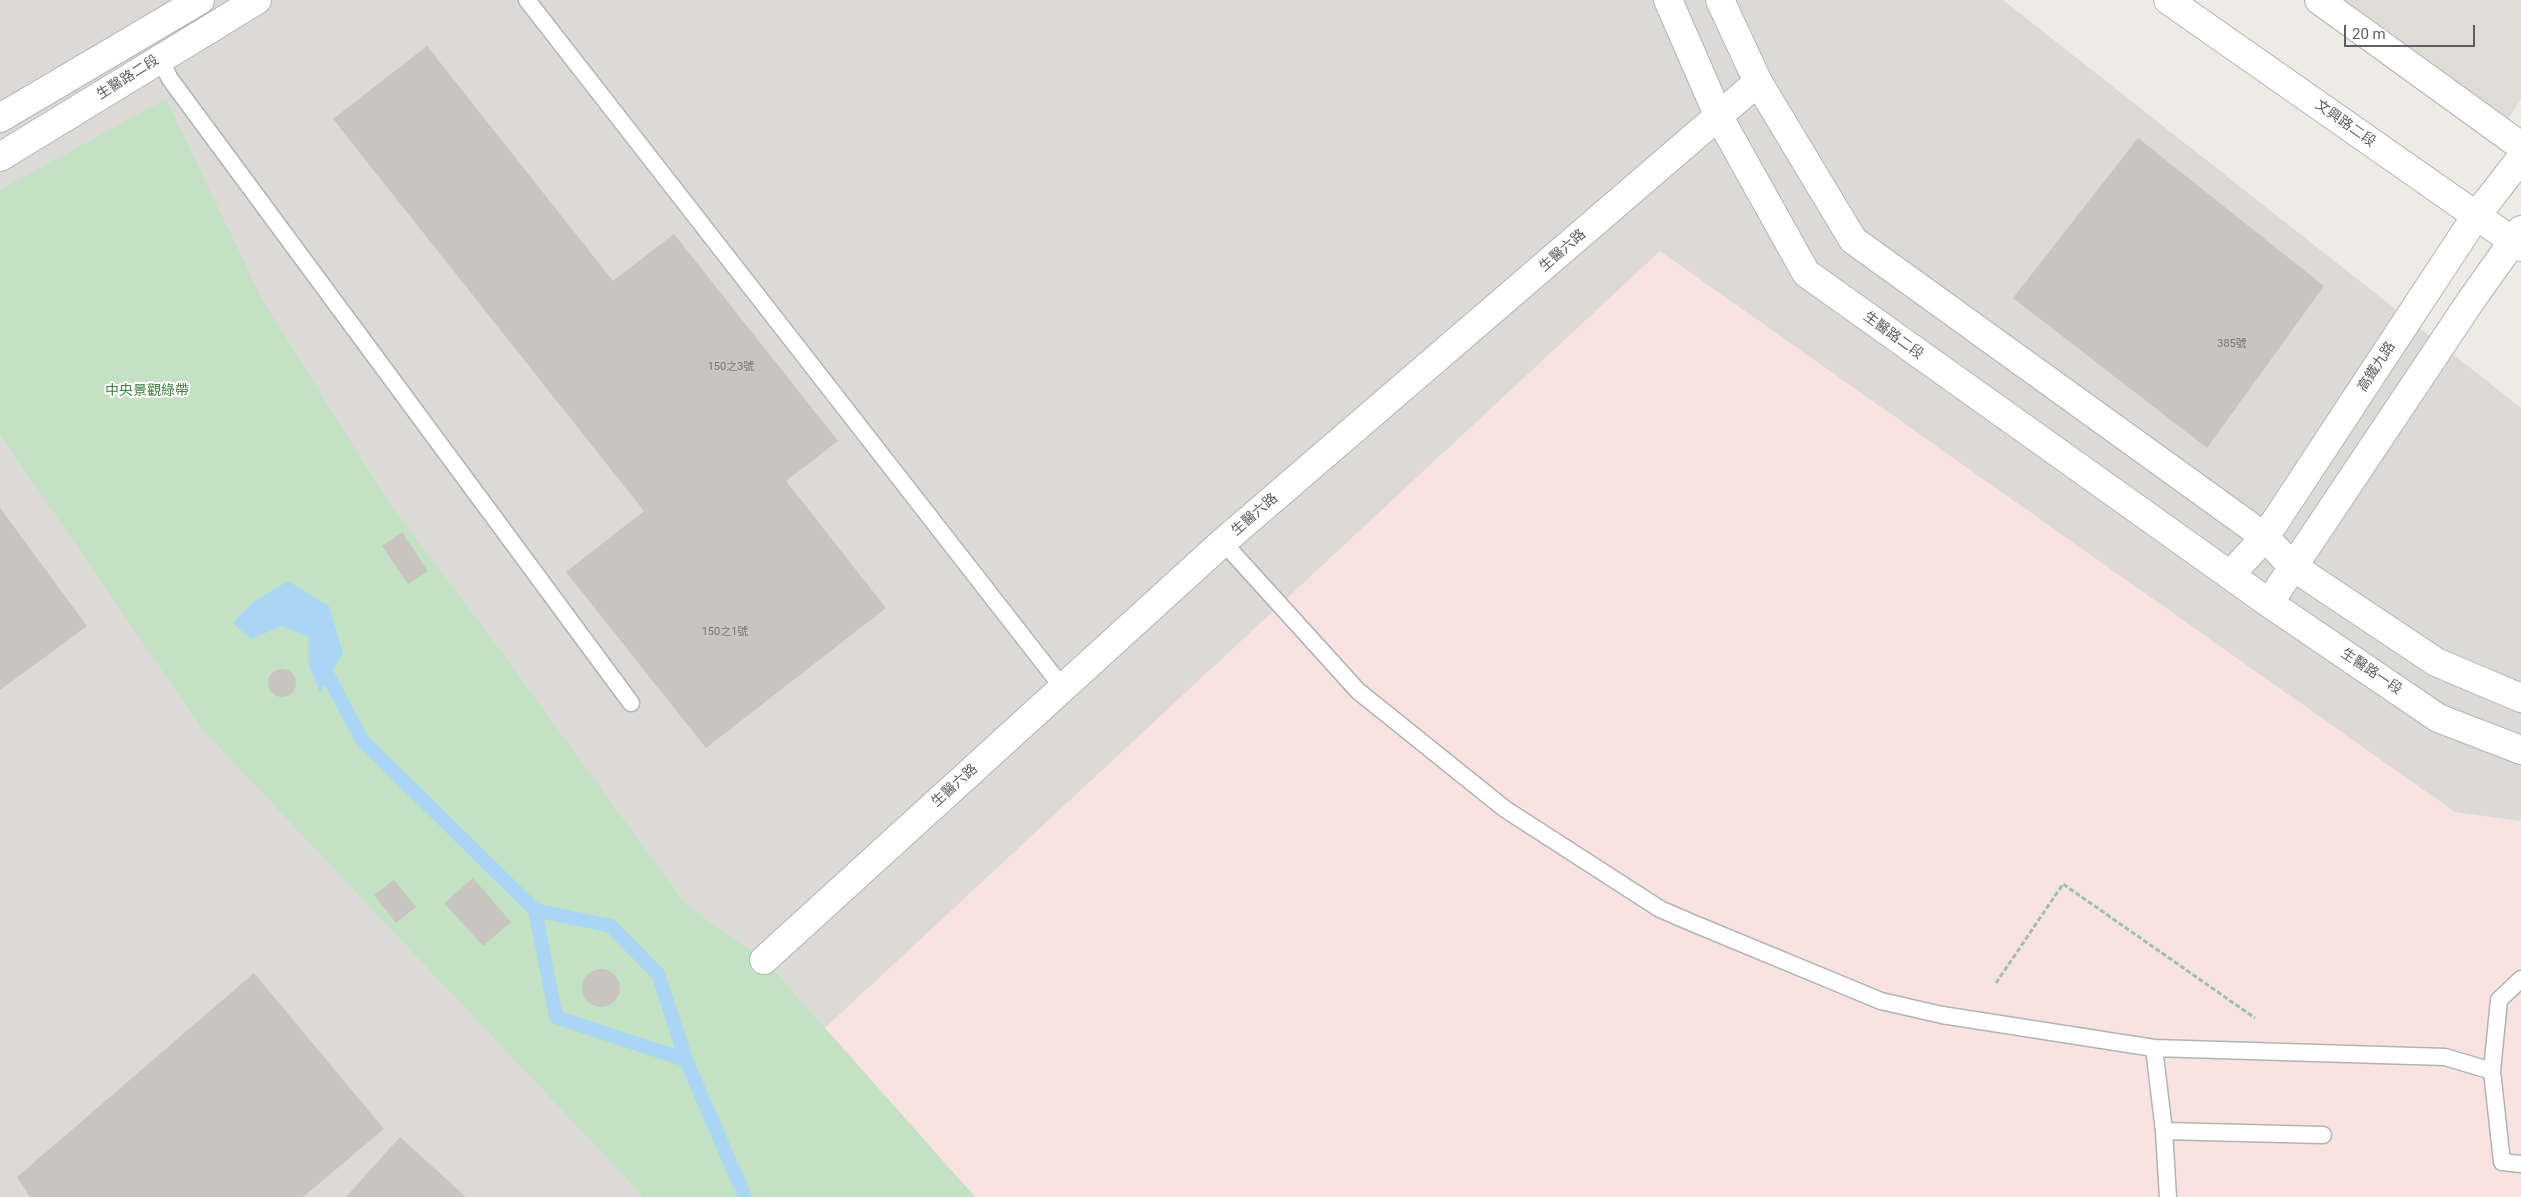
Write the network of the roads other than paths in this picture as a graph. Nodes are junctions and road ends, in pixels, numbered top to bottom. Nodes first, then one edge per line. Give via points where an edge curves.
1 (200, 0) edge
2 (257, 0) edge
3 (526, 0) edge
4 (1668, 0) edge
5 (1720, 0) edge
6 (2168, 0) edge
7 (2319, 0) edge
8 (160, 59) junction
9 (1758, 82) junction
10 (1719, 117) junction
11 (0, 118) edge
12 (2521, 146) edge
13 (0, 157) edge
14 (2521, 158) edge
15 (2476, 216) junction
16 (2518, 240) edge
17 (2265, 537) junction
18 (1223, 542) junction
19 (2292, 566) junction
20 (2231, 574) junction
21 (2270, 603) junction
22 (1063, 688) junction
23 (2521, 698) edge
24 (631, 703) dead end
25 (2521, 750) edge
26 (764, 960) dead end
27 (2521, 980) edge
28 (2154, 1048) junction
29 (2492, 1071) junction
30 (2164, 1131) junction
31 (2324, 1135) dead end
32 (2521, 1164) edge
33 (2168, 1197) edge

1 - 11 street
2 - 8 street, 生醫路二段
3 - 22 lane
4 - 10 street, 生醫路二段
5 - 9 street
6 - 15 street, 文興路二段
7 - 12 street
8 - 13 street, 生醫路二段
8 - 24 lane via 170,79
9 - 10 street, 生醫六路
9 - 17 street via 1853,240
10 - 18 street, 生醫六路
10 - 20 street, 生醫路二段 via 1806,273 1954,381
14 - 15 street, 高鐵九路
15 - 16 street, 文興路二段
15 - 17 street, 高鐵九路
16 - 19 street
17 - 19 street
17 - 20 street, 高鐵九路
18 - 22 street, 生醫六路
18 - 28 lane via 1358,691 1505,809 1660,909 1881,1001 1942,1015
19 - 21 street
19 - 23 street via 2436,662
20 - 21 street, 生醫路一段
21 - 25 street, 生醫路一段 via 2438,718
22 - 26 street, 生醫六路
27 - 29 lane via 2499,1000
28 - 29 lane via 2445,1057
28 - 30 lane
29 - 32 lane via 2502,1162
30 - 31 lane
30 - 33 lane

